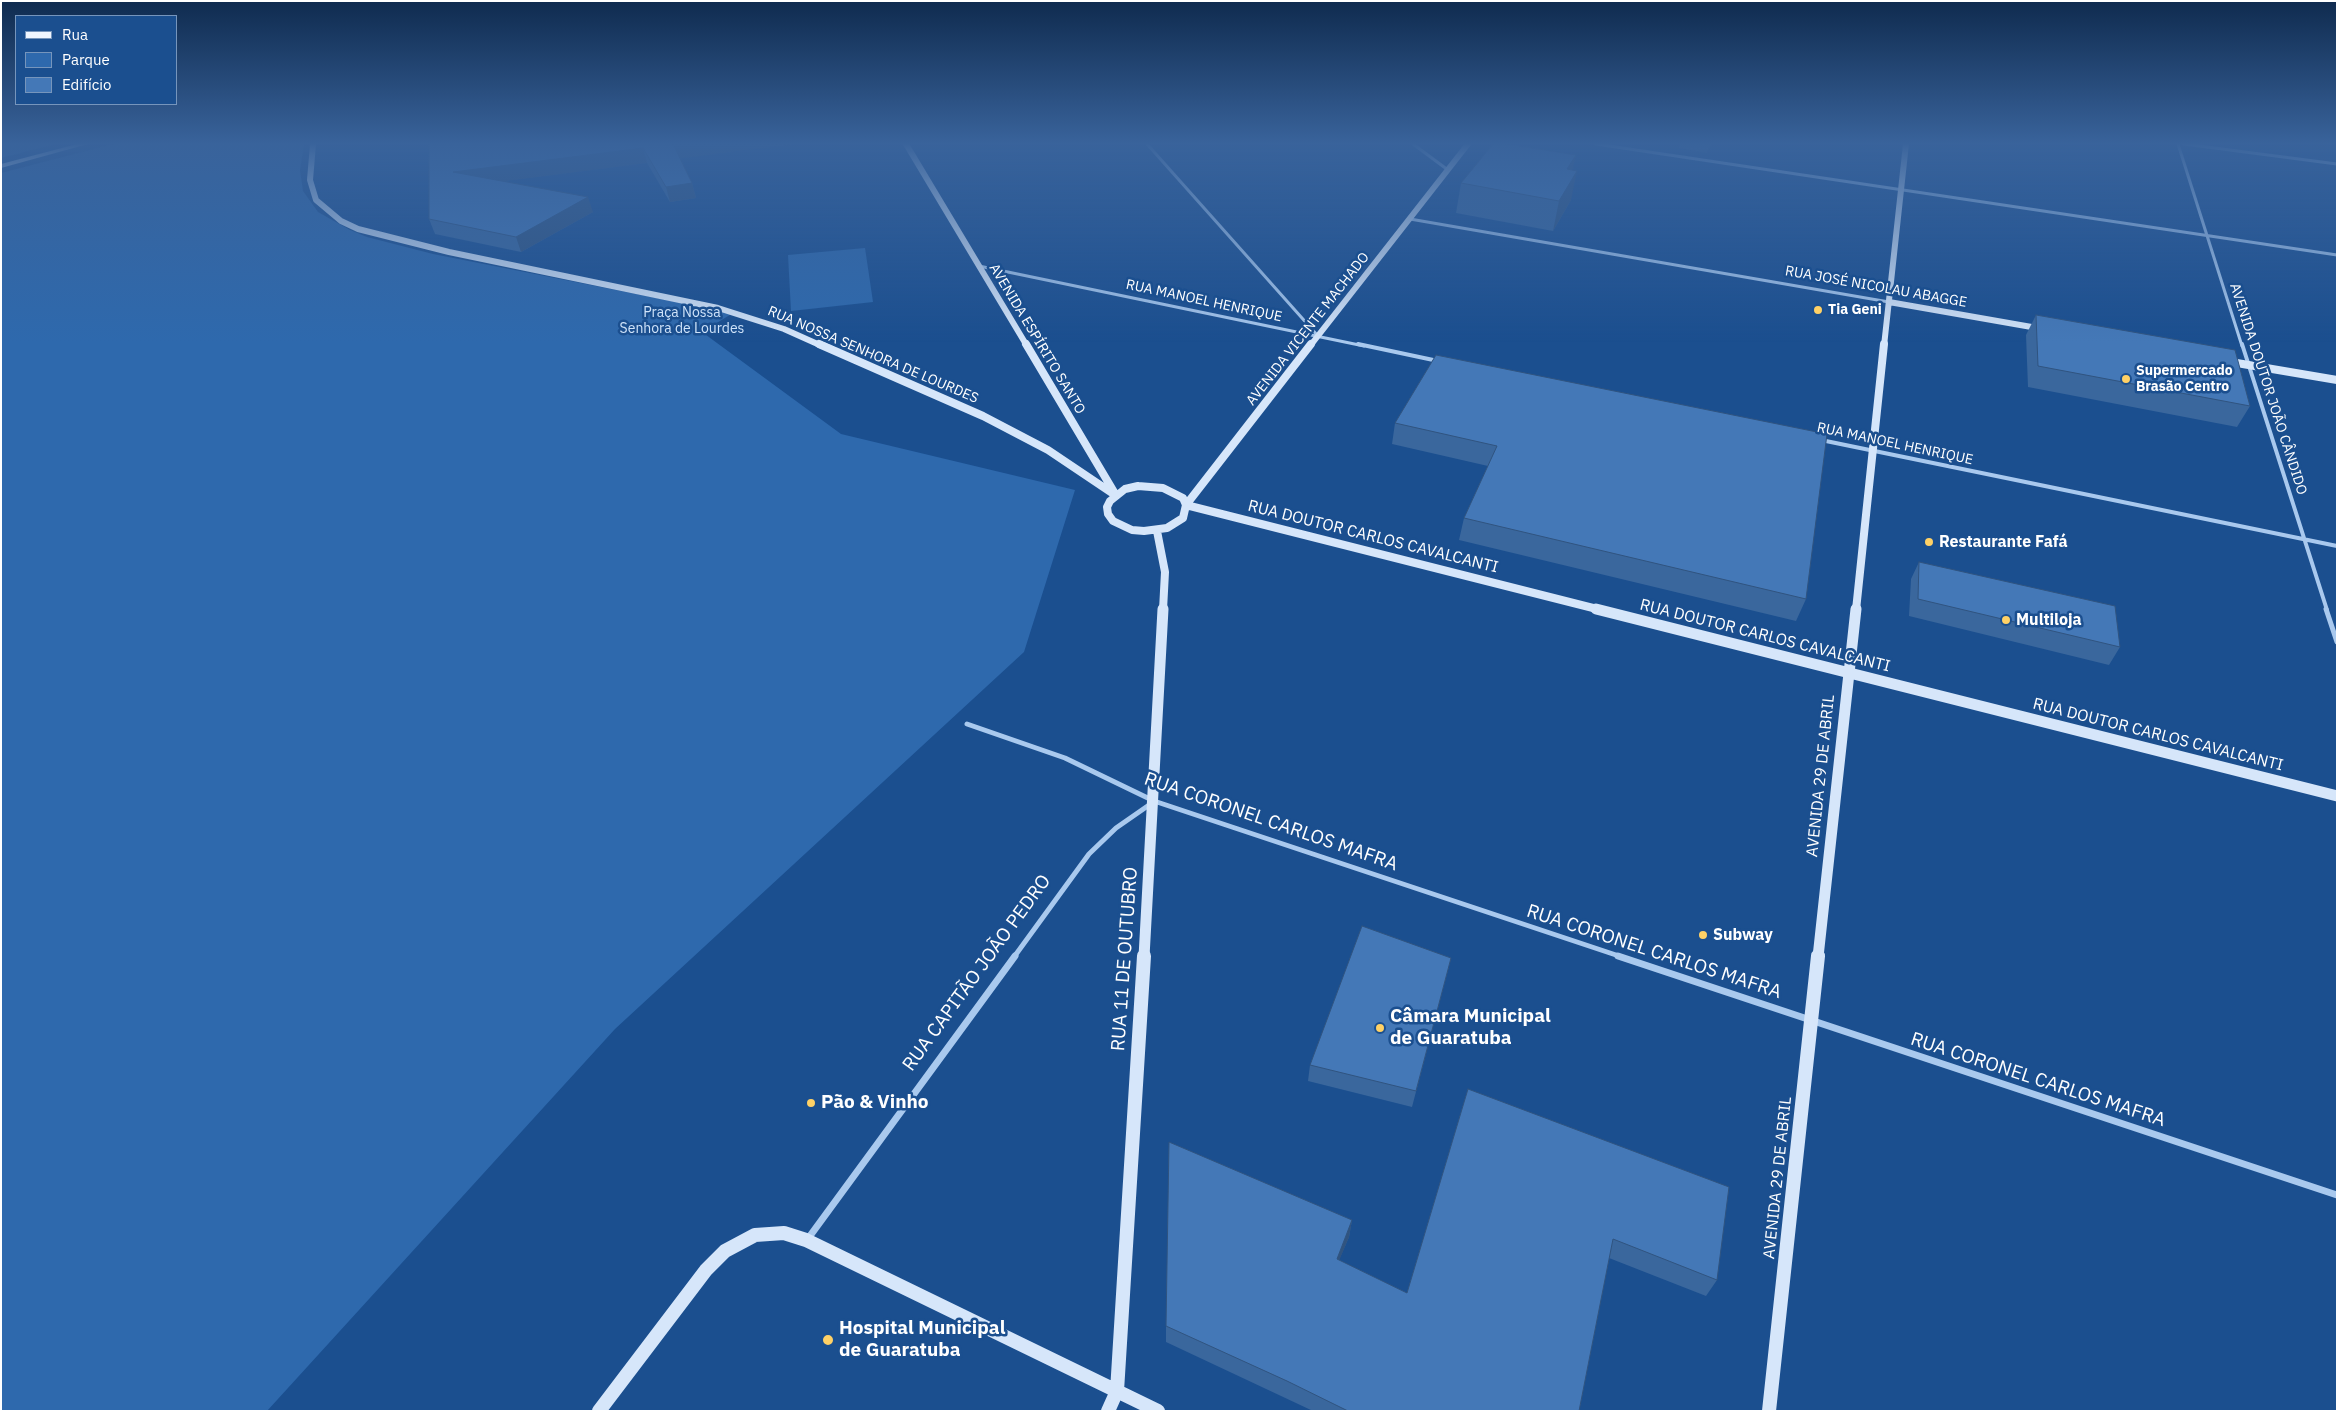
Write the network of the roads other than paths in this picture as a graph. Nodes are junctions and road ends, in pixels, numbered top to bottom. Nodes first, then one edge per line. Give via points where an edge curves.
1 (325, 210) edge
2 (945, 210) edge
3 (1205, 210) edge
4 (1417, 210) edge
5 (1899, 210) edge
6 (2033, 210) edge
7 (2199, 210) edge
8 (1410, 219) junction
9 (2207, 236) junction
10 (2337, 255) edge
11 (978, 266) junction
12 (1889, 302) junction
13 (2054, 331) edge
14 (1318, 337) junction
15 (2219, 360) edge
16 (1445, 363) edge
17 (2248, 365) junction
18 (2337, 380) edge
19 (1814, 438) edge
20 (1873, 450) junction
21 (1116, 495) junction
22 (1186, 506) junction
23 (1157, 531) junction
24 (2304, 539) junction
25 (2337, 546) edge
26 (2337, 642) edge
27 (1849, 673) junction
28 (967, 724) dead end
29 (2337, 796) edge
30 (1154, 801) junction
31 (1811, 1020) junction
32 (2337, 1195) edge
33 (806, 1240) junction
34 (1117, 1391) junction
35 (599, 1411) edge
36 (1108, 1411) edge
37 (1158, 1411) edge
38 (1769, 1411) edge

1 - 21 main road, RUA NOSSA SENHORA DE LOURDES via 341,221 376,234 718,308 784,329 983,416 1048,450
2 - 11 main road, AVENIDA ESPÍRITO SANTO
3 - 14 street
4 - 8 main road, AVENIDA VICENTE MACHADO
5 - 12 main road, AVENIDA 29 DE ABRIL
6 - 9 street
7 - 9 street, AVENIDA DOUTOR JOÃO CÂNDIDO
8 - 12 street, RUA JOSÉ NICOLAU ABAGGE
8 - 14 main road, AVENIDA VICENTE MACHADO
9 - 10 street
9 - 17 street, AVENIDA DOUTOR JOÃO CÂNDIDO
11 - 14 street, RUA MANOEL HENRIQUE
11 - 21 main road, AVENIDA ESPÍRITO SANTO
12 - 13 main road, RUA JOSÉ NICOLAU ABAGGE
12 - 20 main road, AVENIDA 29 DE ABRIL
14 - 16 street, RUA MANOEL HENRIQUE
14 - 22 main road, AVENIDA VICENTE MACHADO
15 - 17 main road
17 - 18 main road
17 - 24 street, AVENIDA DOUTOR JOÃO CÂNDIDO
19 - 20 street, RUA MANOEL HENRIQUE
20 - 24 street, RUA MANOEL HENRIQUE
20 - 27 main road, AVENIDA 29 DE ABRIL
21 - 22 main road via 1125,490 1151,486 1174,492
21 - 23 main road via 1107,507 1113,521 1132,530
22 - 23 main road via 1186,512 1177,524
22 - 27 main road, RUA DOUTOR CARLOS CAVALCANTI
23 - 30 main road, RUA 11 DE OUTUBRO via 1165,572
24 - 25 street, RUA MANOEL HENRIQUE
24 - 26 street, AVENIDA DOUTOR JOÃO CÂNDIDO
27 - 29 main road, RUA DOUTOR CARLOS CAVALCANTI
27 - 31 main road, AVENIDA 29 DE ABRIL
28 - 30 street, RUA CORONEL CARLOS MAFRA via 1064,758
30 - 31 street, RUA CORONEL CARLOS MAFRA
30 - 33 street, RUA CAPITÃO JOÃO PEDRO via 1116,828 1089,854
30 - 34 main road, RUA 11 DE OUTUBRO
31 - 32 street, RUA CORONEL CARLOS MAFRA
31 - 38 main road, AVENIDA 29 DE ABRIL
33 - 34 main road
33 - 35 main road via 784,1233 755,1235 725,1251 706,1270
34 - 36 main road
34 - 37 main road

